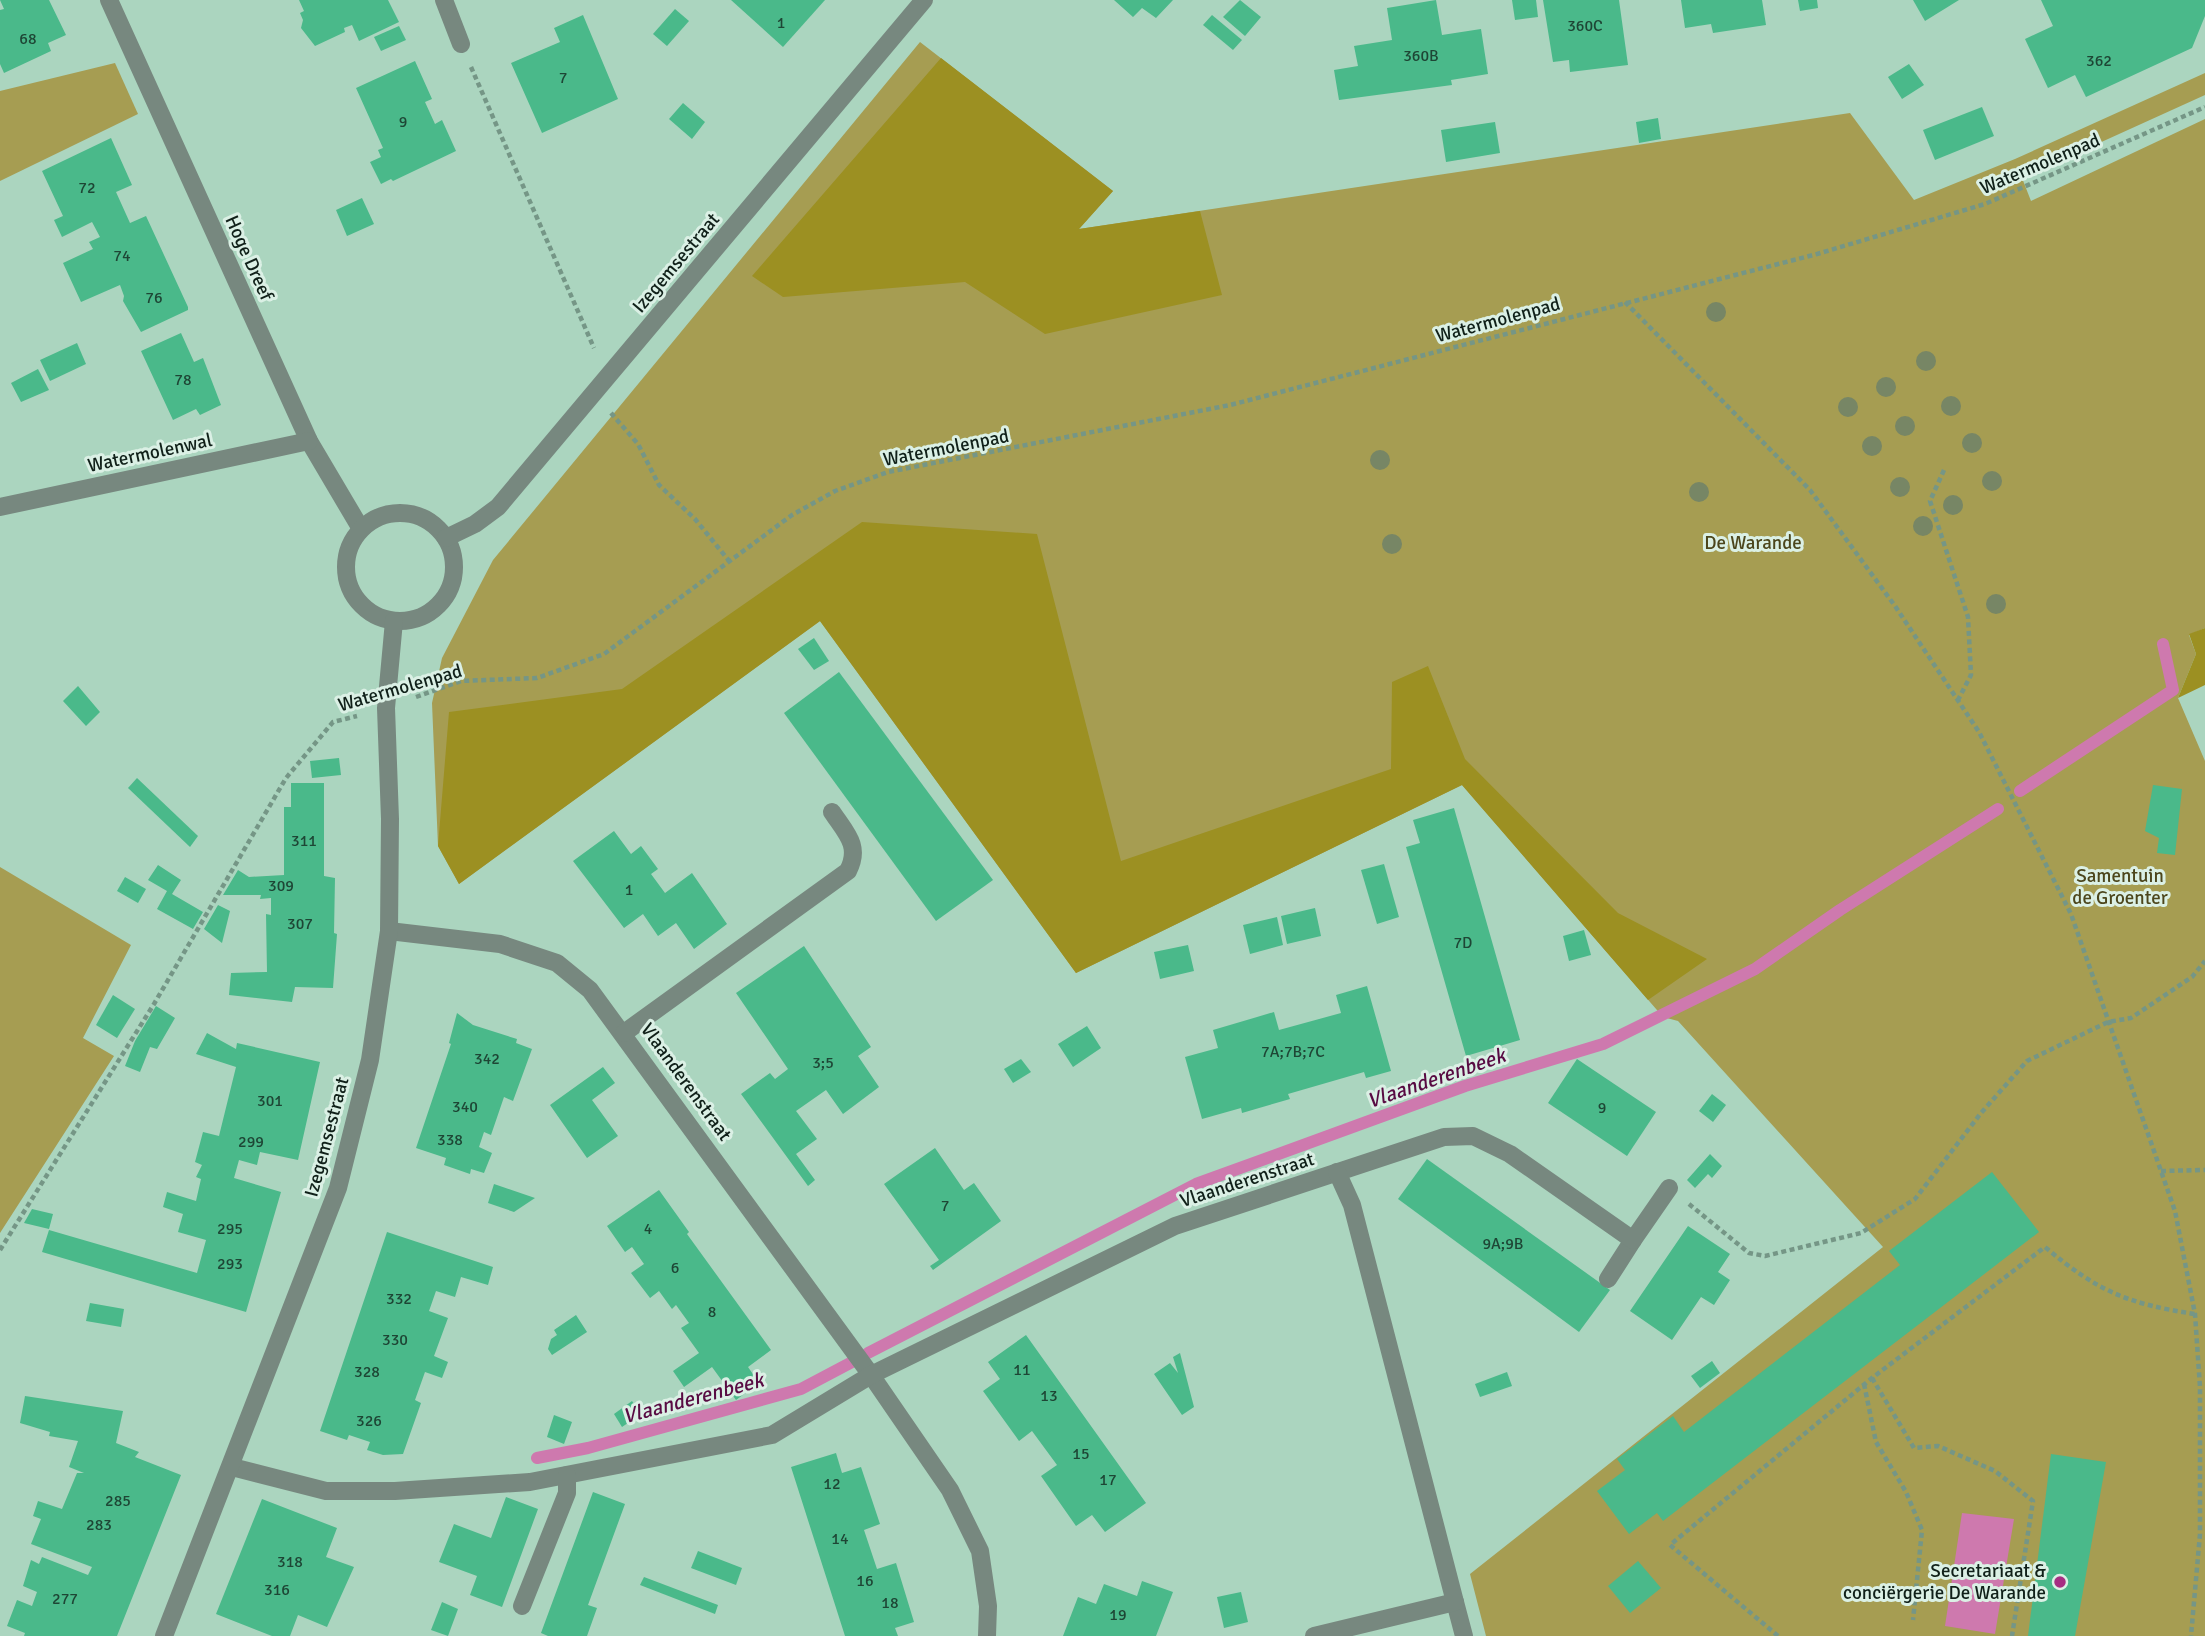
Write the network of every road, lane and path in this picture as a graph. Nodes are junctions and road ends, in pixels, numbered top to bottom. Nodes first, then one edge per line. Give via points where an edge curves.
1 (109, 0) edge
2 (444, 0) edge
3 (917, 2) edge
4 (461, 44) joint
5 (2205, 107) edge
6 (1625, 302) junction
7 (606, 376) junction
8 (593, 391) junction
9 (309, 441) junction
10 (1944, 470) dead end
11 (0, 507) edge
12 (361, 529) junction
13 (446, 538) junction
14 (730, 562) junction
15 (394, 621) junction
16 (1958, 700) junction
17 (386, 708) junction
18 (832, 812) dead end
19 (389, 931) junction
20 (2205, 961) edge
21 (2108, 1022) junction
22 (624, 1033) junction
23 (2205, 1170) edge
24 (2161, 1171) junction
25 (1337, 1172) junction
26 (1669, 1188) joint
27 (1633, 1240) junction
28 (0, 1250) edge
29 (1608, 1279) dead end
30 (2195, 1314) junction
31 (871, 1375) junction
32 (1872, 1378) junction
33 (1864, 1384) junction
34 (232, 1467) junction
35 (567, 1475) junction
36 (1455, 1602) junction
37 (522, 1606) dead end
38 (1913, 1620) dead end
39 (164, 1636) edge
40 (987, 1636) edge
41 (1314, 1636) edge
42 (1464, 1636) edge
43 (1778, 1636) edge
44 (2012, 1636) edge
45 (2191, 1636) edge

1 - 9 street, Hoge Dreef
2 - 4 street
3 - 7 street, Izegemsestraat
4 - 7 path
5 - 6 path, Watermolenpad via 1985,204 1817,254
6 - 14 path, Watermolenpad via 1230,405 888,472 835,491 803,509
6 - 16 path via 1810,490
7 - 8 street, Izegemsestraat
8 - 13 street, Izegemsestraat via 498,507
8 - 14 path via 638,444 659,485
9 - 11 street, Watermolenwal
9 - 12 street, Hoge Dreef
10 - 16 path via 1930,501 1968,617 1971,675
12 - 13 street via 378,517 415,514
12 - 15 street via 346,563 350,588 368,610
13 - 15 street via 454,561 447,596 418,619
14 - 17 path, Watermolenpad via 637,632 570,669 537,678 461,681
15 - 17 street, Izegemsestraat
16 - 21 path via 1979,732 2071,914
17 - 19 street, Izegemsestraat
17 - 28 path, Watermolenpad via 334,722 286,778 154,1003
18 - 22 street via 854,844 855,857 848,871
19 - 22 street, Vlaanderenstraat via 500,944 556,963 590,990
19 - 34 street, Izegemsestraat via 370,1060 338,1188
20 - 21 path via 2192,977 2131,1018
21 - 24 path
21 - 26 path via 2027,1061 1915,1199 1861,1233 1765,1256 1749,1253
22 - 31 street, Vlaanderenstraat
23 - 24 path
24 - 30 path via 2175,1211
25 - 27 street, Vlaanderenstraat via 1418,1143 1473,1136 1510,1154
25 - 31 street, Vlaanderenstraat via 1175,1226
25 - 36 street via 1352,1205
26 - 27 street
27 - 29 street
30 - 32 path via 2121,1298 2045,1247
30 - 45 path via 2200,1534
31 - 35 street, Vlaanderenstraat via 772,1435
31 - 40 street, Vlaanderenstraat via 950,1490 980,1551
32 - 33 path
32 - 44 path via 1914,1448 1938,1446 1995,1471 2033,1501
33 - 38 path via 1876,1442 1922,1530
33 - 43 path via 1670,1545
34 - 35 street, Vlaanderenstraat via 326,1491 503,1484
34 - 39 street, Izegemsestraat
35 - 37 street via 567,1493
36 - 41 street
36 - 42 street

